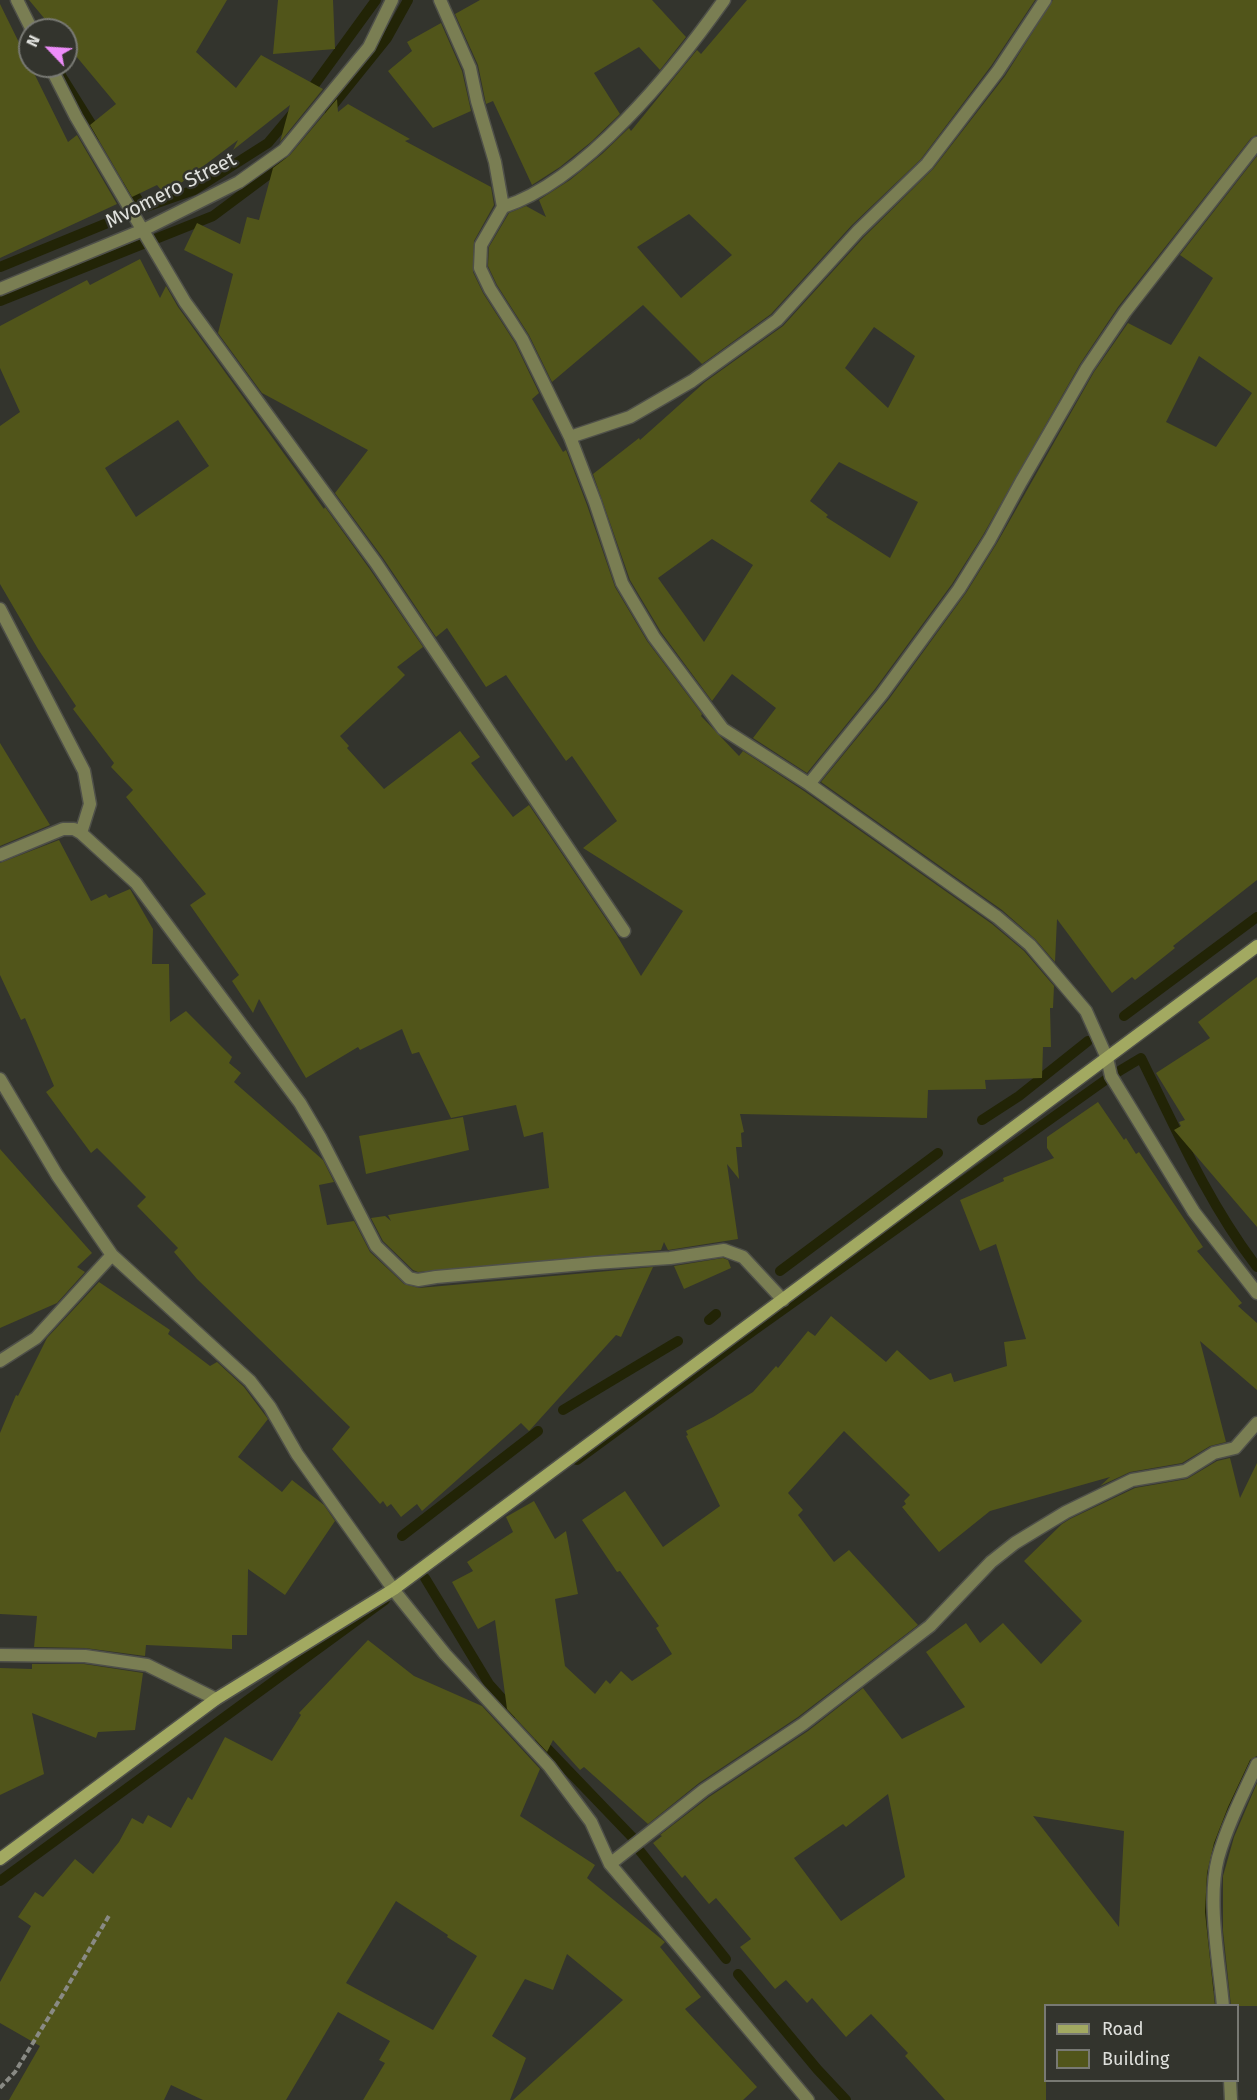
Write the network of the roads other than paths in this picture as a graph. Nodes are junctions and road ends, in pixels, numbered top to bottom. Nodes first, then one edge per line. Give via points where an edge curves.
1 (16, 0) edge
2 (392, 0) edge
3 (440, 0) edge
4 (724, 0) edge
5 (1045, 0) edge
6 (26, 18) edge
7 (56, 78) edge
8 (1257, 143) edge
9 (503, 207) junction
10 (143, 230) junction
11 (0, 288) edge
12 (570, 437) junction
13 (0, 609) edge
14 (809, 784) junction
15 (81, 832) junction
16 (0, 855) edge
17 (624, 931) dead end
18 (1257, 946) edge
19 (1107, 1059) junction
20 (0, 1079) edge
21 (112, 1255) junction
22 (1257, 1293) edge
23 (783, 1300) junction
24 (0, 1361) edge
25 (1257, 1423) edge
26 (394, 1589) junction
27 (0, 1655) edge
28 (216, 1699) junction
29 (1257, 1764) edge
30 (0, 1858) edge
31 (610, 1864) junction
32 (1223, 2004) edge
33 (1230, 2082) edge
34 (808, 2100) edge
35 (1231, 2100) edge

1 - 6 street
2 - 10 street, Mvomero Street via 369,47 284,150 239,182
3 - 9 street via 470,68
4 - 9 street via 645,99 592,152 522,201
5 - 12 street via 998,71 927,164 858,231 777,320 692,381 630,417
7 - 10 street
8 - 14 street via 1125,312 1087,368 959,589
9 - 12 street via 481,245 480,268 522,339
10 - 11 street, Mvomero Street
10 - 17 street via 185,302 376,563
12 - 14 street via 622,583 654,637 723,729
13 - 15 street via 84,771 90,804
14 - 19 street via 997,917 1030,945 1086,1011
15 - 16 street via 63,829
15 - 23 street via 136,883 293,1094 320,1137 376,1246 409,1278 660,1259 724,1250 743,1257
18 - 19 street
19 - 22 street via 1110,1076 1194,1212
19 - 23 street
20 - 21 street via 57,1175
21 - 24 street via 36,1338
21 - 26 street via 250,1381
23 - 26 street
25 - 31 street via 1235,1448 1214,1453 1185,1471 1132,1480 1066,1512 1015,1543 991,1562 930,1626
26 - 28 street
26 - 31 street via 445,1654 549,1766 591,1822
27 - 28 street via 85,1656 147,1665
28 - 30 street
29 - 32 street via 1218,1859 1214,1902
31 - 34 street
33 - 35 street

